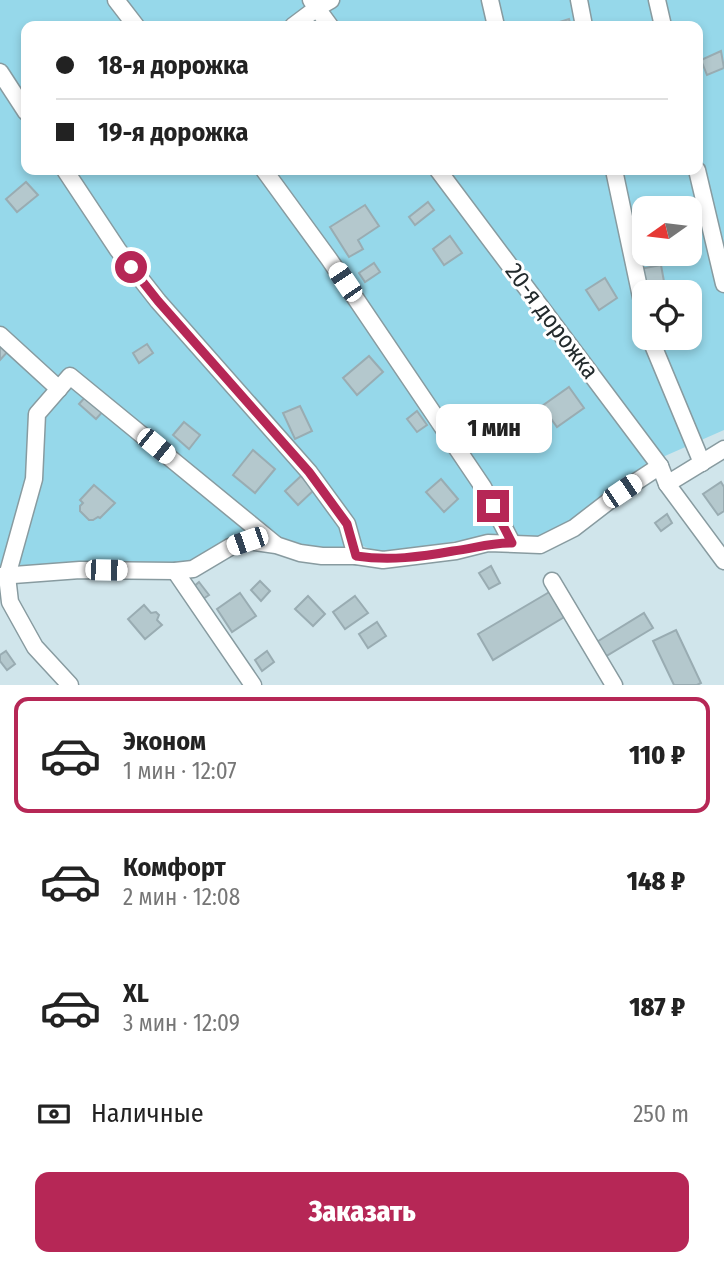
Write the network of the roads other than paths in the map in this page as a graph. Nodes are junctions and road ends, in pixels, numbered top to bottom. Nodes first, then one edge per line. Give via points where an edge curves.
1 (117, 0) edge
2 (331, 0) edge
3 (490, 0) edge
4 (579, 0) edge
5 (657, 0) edge
6 (314, 4) edge
7 (132, 21) edge
8 (298, 21) edge
9 (326, 21) edge
10 (495, 21) edge
11 (583, 21) edge
12 (662, 21) edge
13 (0, 72) edge
14 (21, 104) edge
15 (68, 175) edge
16 (268, 175) edge
17 (442, 175) edge
18 (615, 175) edge
19 (698, 175) edge
20 (638, 280) edge
21 (724, 284) edge
22 (0, 335) edge
23 (655, 350) edge
24 (59, 389) junction
25 (724, 444) edge
26 (724, 449) edge
27 (702, 463) junction
28 (663, 475) junction
29 (512, 543) junction
30 (276, 545) junction
31 (356, 556) junction
32 (724, 561) edge
33 (174, 571) junction
34 (3, 576) edge
35 (552, 581) dead end
36 (70, 685) edge
37 (253, 685) edge
38 (614, 685) edge

1 - 7 street
2 - 6 street
3 - 10 street
4 - 11 street
5 - 12 street
6 - 8 street
6 - 9 street
13 - 14 street
15 - 31 street via 158,301 309,472 347,524
16 - 29 street via 483,487
17 - 28 street, 20-я дорожка
18 - 20 street
19 - 21 street
22 - 24 street
23 - 27 street
24 - 30 street via 70,376
24 - 34 street via 37,414 34,479
25 - 27 street
26 - 27 street
27 - 28 street
28 - 29 street via 622,491 574,528 540,545
28 - 32 street, 20-я дорожка
29 - 31 street via 383,560
30 - 31 street via 300,553
30 - 33 street via 247,541 193,569
33 - 34 street via 80,570
33 - 37 street
34 - 36 street via 10,602 35,647
35 - 38 street

